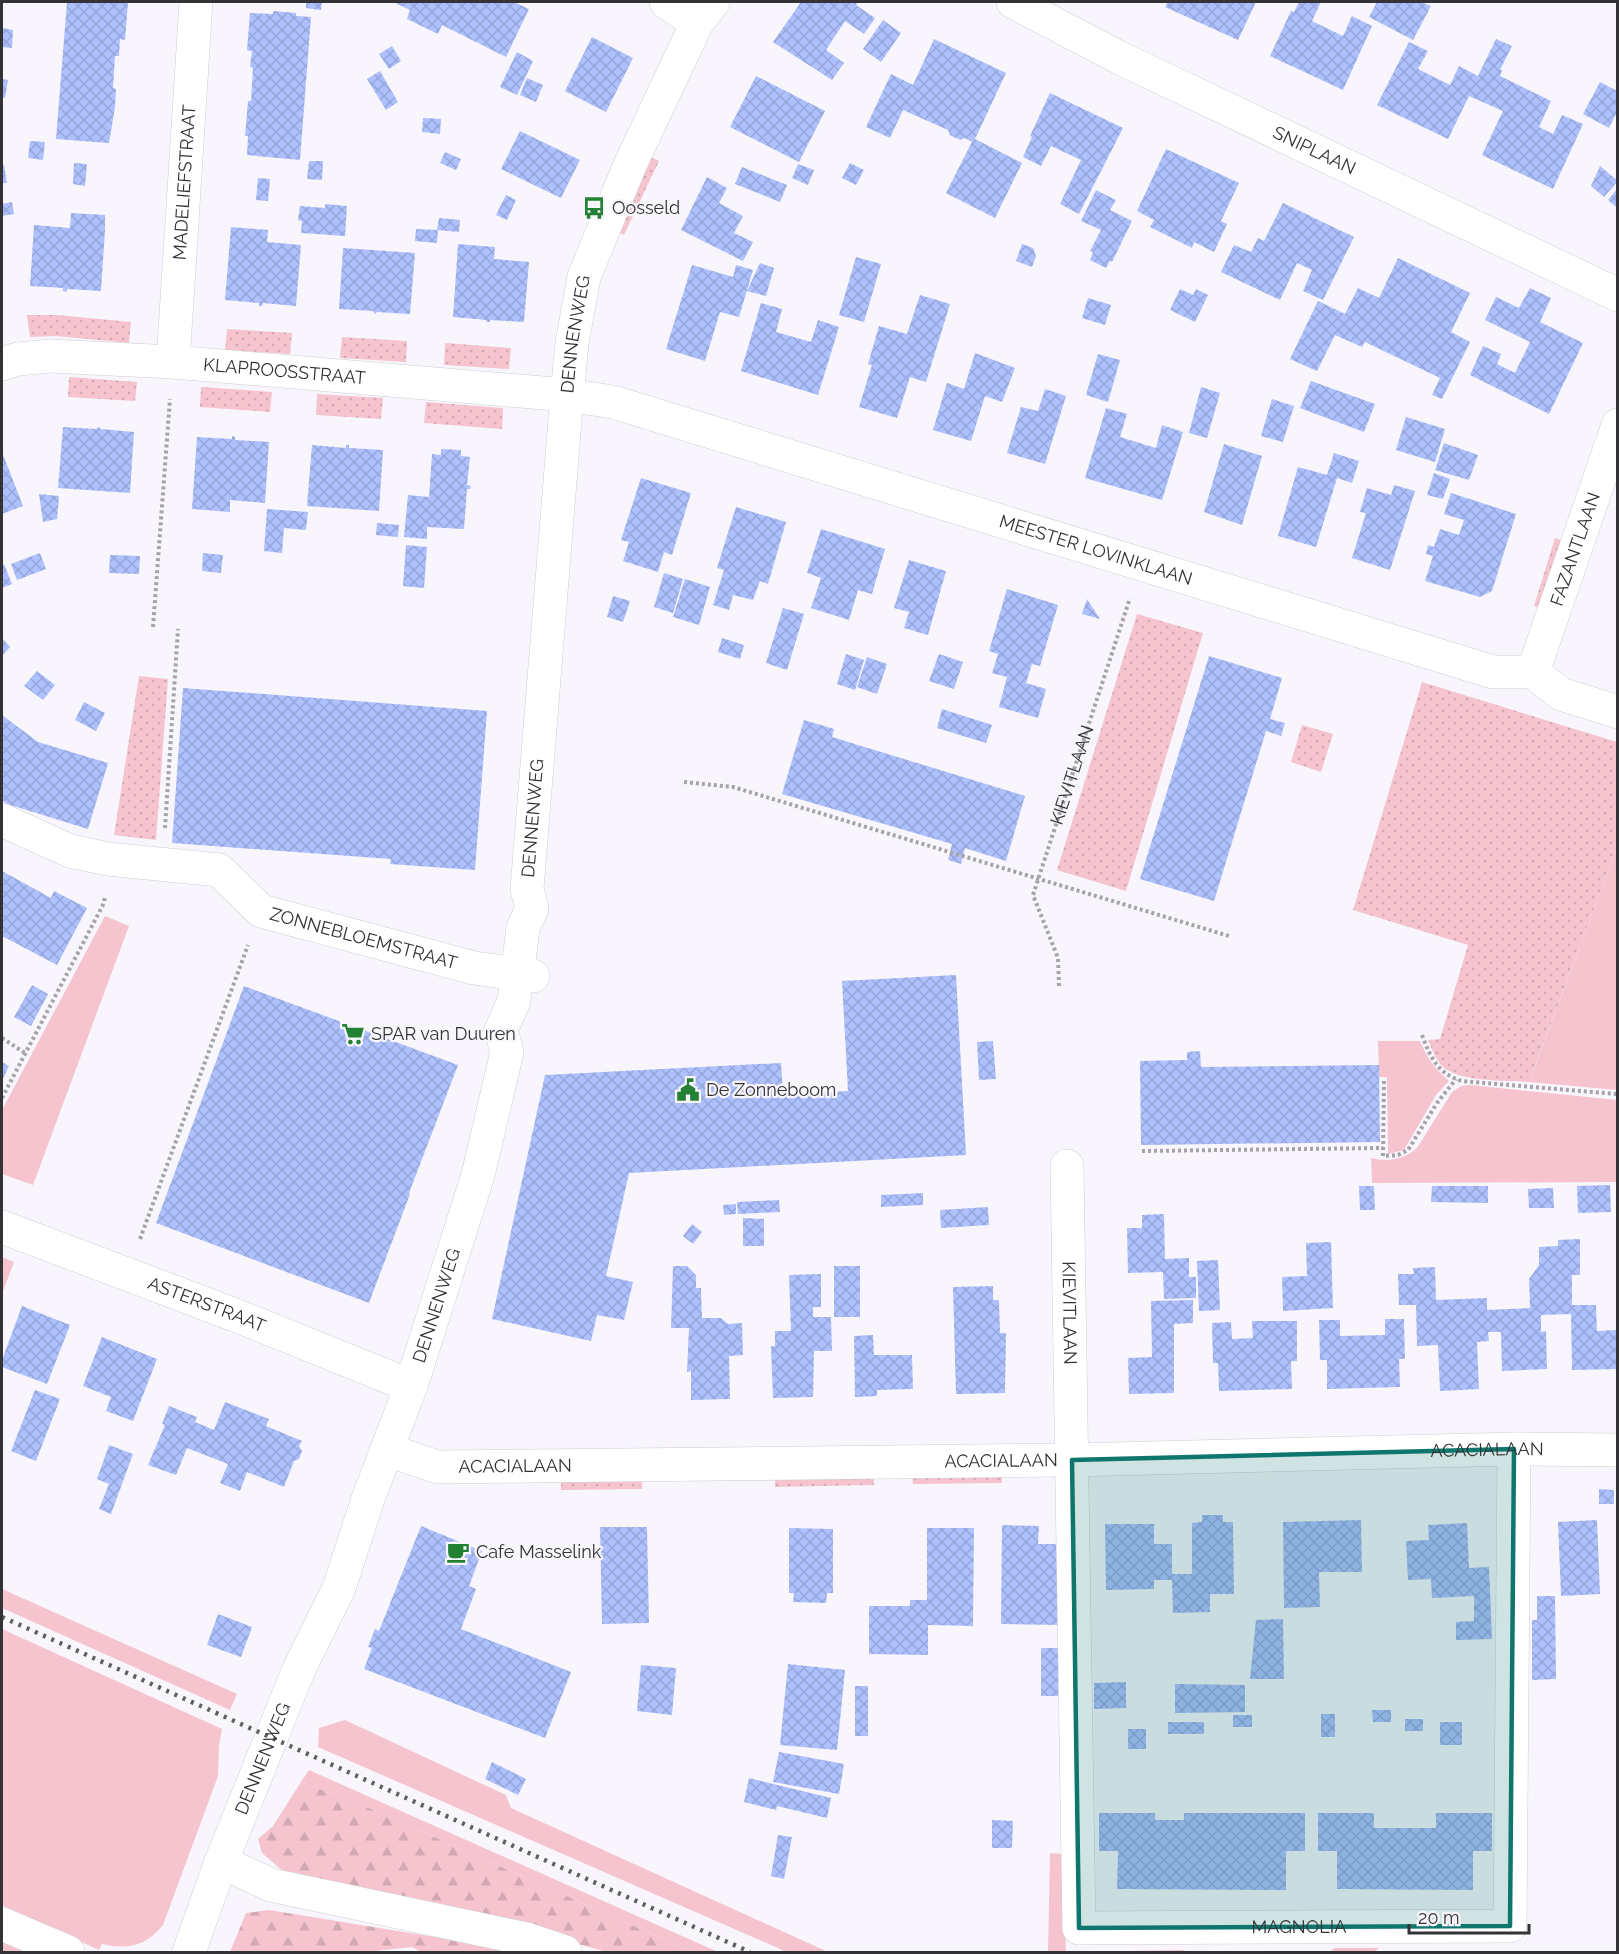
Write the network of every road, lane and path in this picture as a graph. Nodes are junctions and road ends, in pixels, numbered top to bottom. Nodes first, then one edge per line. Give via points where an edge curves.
1 (196, 2) edge
2 (666, 2) edge
3 (1013, 2) edge
4 (705, 12) edge
5 (1617, 295) edge
6 (173, 362) junction
7 (2, 364) edge
8 (567, 395) junction
9 (1617, 425) edge
10 (1141, 563) junction
11 (153, 627) dead end
12 (178, 629) dead end
13 (1533, 672) junction
14 (1617, 712) edge
15 (684, 782) dead end
16 (2, 820) edge
17 (108, 859) junction
18 (163, 865) junction
19 (1039, 878) junction
20 (261, 911) junction
21 (1229, 936) dead end
22 (525, 975) junction
23 (1059, 986) dead end
24 (1422, 1035) dead end
25 (2, 1038) edge
26 (25, 1053) junction
27 (1456, 1080) junction
28 (1384, 1081) dead end
29 (1617, 1094) edge
30 (2, 1098) edge
31 (1383, 1148) junction
32 (1142, 1151) dead end
33 (1067, 1166) dead end
34 (2, 1227) edge
35 (127, 1274) junction
36 (411, 1386) junction
37 (1514, 1449) junction
38 (388, 1450) junction
39 (1617, 1450) edge
40 (1072, 1460) junction
41 (221, 1862) junction
42 (2, 1924) edge
43 (68, 1953) edge
44 (189, 1953) edge
45 (565, 1953) edge

1 - 6 street, MADELIEFSTRAAT
2 - 4 street
3 - 5 street, SNIPLAAN via 1120,58
4 - 8 street, DENNENWEG via 630,165 584,276
6 - 7 street, KLAPROOSSTRAAT via 50,356
6 - 8 street, KLAPROOSSTRAAT
6 - 11 path
8 - 10 street, MEESTER LOVINKLAAN via 613,402
8 - 22 street, DENNENWEG via 527,889 531,909 523,928
9 - 13 street, FAZANTLAAN
10 - 13 street, MEESTER LOVINKLAAN via 1493,672
10 - 19 path, KIEVITLAAN
12 - 18 path
13 - 14 street via 1561,694
15 - 19 path via 733,787
16 - 17 street, ZONNEBLOEMSTRAAT via 70,850
17 - 18 street, ZONNEBLOEMSTRAAT
17 - 26 path via 104,903
18 - 20 street, ZONNEBLOEMSTRAAT via 219,870
19 - 21 path
19 - 23 path, KIEVITLAAN via 1033,895 1058,958
20 - 22 street, ZONNEBLOEMSTRAAT via 474,968
20 - 35 path
22 - 36 street, DENNENWEG via 501,1030 507,1052 478,1175
24 - 27 path via 1434,1064
25 - 26 path
26 - 30 path
27 - 29 path
27 - 31 path via 1408,1150 1383,1156
28 - 31 path
31 - 32 path
33 - 40 street, KIEVITLAAN
34 - 35 street, ASTERSTRAAT
35 - 36 street, ASTERSTRAAT
36 - 38 street, DENNENWEG
37 - 39 street, ACACIALAAN
37 - 40 street, ACACIALAAN
37 - 40 street, MAGNOLIA via 1510,1926 1079,1928
38 - 40 street, ACACIALAAN via 437,1467
38 - 41 street, DENNENWEG via 339,1588 298,1669
41 - 44 street, DENNENWEG
41 - 45 street via 271,1885 526,1939
42 - 43 street

